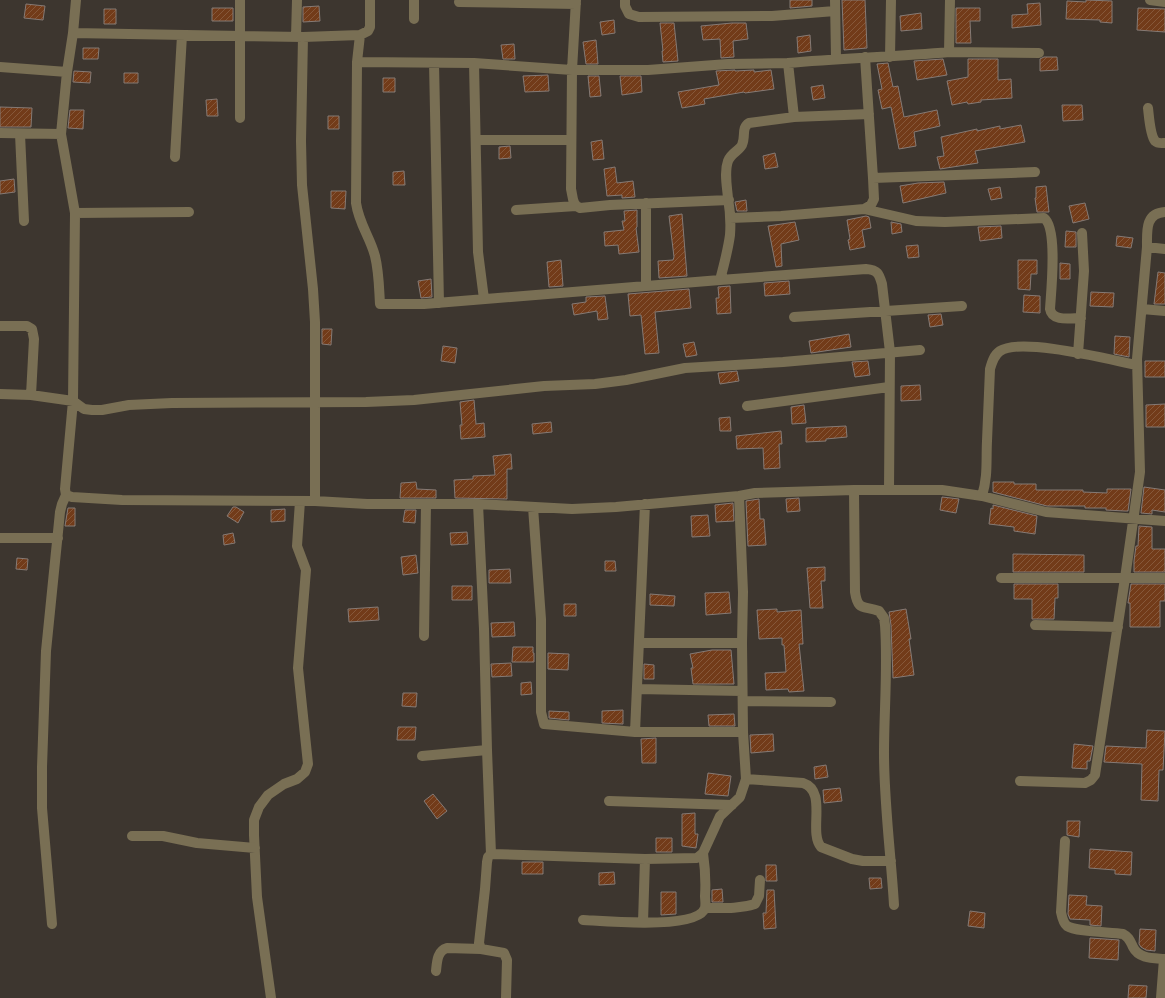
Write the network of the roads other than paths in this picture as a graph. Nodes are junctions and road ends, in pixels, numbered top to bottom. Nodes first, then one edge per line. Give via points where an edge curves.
1 (76, 0) edge
2 (240, 0) edge
3 (297, 0) edge
4 (370, 0) edge
5 (414, 0) edge
6 (625, 0) edge
7 (835, 0) edge
8 (891, 0) edge
9 (950, 0) edge
10 (1150, 0) edge
11 (459, 2) dead end
12 (576, 2) edge
13 (1165, 2) edge
14 (835, 11) junction
15 (414, 19) dead end
16 (73, 33) junction
17 (182, 35) junction
18 (360, 35) junction
19 (240, 36) junction
20 (300, 37) junction
21 (949, 52) junction
22 (1039, 53) dead end
23 (865, 57) junction
24 (890, 57) junction
25 (836, 58) junction
26 (357, 62) junction
27 (474, 63) junction
28 (788, 63) junction
29 (434, 64) junction
30 (0, 67) edge
31 (572, 70) junction
32 (67, 72) junction
33 (1148, 108) dead end
34 (869, 114) junction
35 (794, 117) junction
36 (240, 118) dead end
37 (0, 134) edge
38 (20, 134) junction
39 (61, 134) junction
40 (476, 140) junction
41 (571, 140) junction
42 (1165, 143) edge
43 (174, 157) dead end
44 (1035, 172) dead end
45 (873, 178) junction
46 (729, 200) junction
47 (646, 203) junction
48 (576, 206) junction
49 (864, 209) junction
50 (516, 210) dead end
51 (189, 212) dead end
52 (1165, 212) edge
53 (75, 213) junction
54 (730, 218) junction
55 (24, 221) dead end
56 (1082, 233) dead end
57 (1147, 247) junction
58 (1165, 249) edge
59 (720, 280) junction
60 (646, 286) junction
61 (484, 299) junction
62 (439, 303) junction
63 (962, 306) dead end
64 (1142, 309) junction
65 (886, 311) junction
66 (1165, 311) edge
67 (794, 317) dead end
68 (1081, 318) junction
69 (0, 326) edge
70 (920, 350) dead end
71 (890, 352) junction
72 (1078, 354) junction
73 (1137, 365) junction
74 (889, 387) junction
75 (0, 394) edge
76 (31, 395) junction
77 (73, 401) junction
78 (314, 402) junction
79 (747, 406) dead end
80 (854, 490) junction
81 (889, 490) junction
82 (66, 495) junction
83 (739, 496) junction
84 (982, 496) junction
85 (300, 501) junction
86 (315, 501) junction
87 (426, 504) junction
88 (478, 504) junction
89 (645, 504) junction
90 (533, 507) junction
91 (1132, 518) junction
92 (1165, 521) edge
93 (0, 538) edge
94 (58, 538) junction
95 (1000, 578) dead end
96 (1125, 578) junction
97 (1165, 578) edge
98 (1035, 625) dead end
99 (1118, 627) junction
100 (424, 636) dead end
101 (742, 642) junction
102 (639, 643) junction
103 (637, 689) junction
104 (742, 696) junction
105 (831, 702) dead end
106 (635, 732) junction
107 (743, 732) junction
108 (487, 750) junction
109 (422, 756) dead end
110 (746, 780) junction
111 (1020, 781) dead end
112 (609, 801) dead end
113 (732, 805) junction
114 (132, 836) dead end
115 (1065, 841) dead end
116 (255, 848) junction
117 (704, 853) junction
118 (491, 854) junction
119 (645, 859) junction
120 (891, 861) junction
121 (760, 880) dead end
122 (894, 905) dead end
123 (705, 908) junction
124 (584, 920) dead end
125 (643, 922) junction
126 (52, 924) dead end
127 (481, 950) junction
128 (1164, 959) edge
129 (436, 971) dead end
130 (271, 998) edge
131 (506, 998) edge
132 (1161, 998) edge

1 - 16 street
2 - 19 street
3 - 20 street
4 - 18 street via 370,27 368,32
5 - 15 street
6 - 14 street via 629,14 639,17 772,16
7 - 14 street
8 - 24 street
9 - 21 street
10 - 13 street
11 - 12 street
12 - 31 street
14 - 25 street
16 - 17 street
16 - 32 street
17 - 19 street
17 - 43 street
18 - 20 street
18 - 26 street
19 - 20 street
19 - 36 street
20 - 78 street via 302,185 314,295
21 - 22 street
21 - 24 street
23 - 24 street
23 - 25 street
23 - 34 street
25 - 28 street
26 - 29 street
26 - 62 street via 356,203 362,228 375,257 380,304
27 - 29 street
27 - 31 street
27 - 40 street
28 - 31 street via 648,70
28 - 35 street
29 - 62 street
30 - 32 street
31 - 41 street
32 - 39 street
33 - 42 street via 1155,141
34 - 35 street
34 - 45 street
35 - 46 street via 754,121 745,125 742,144 728,161
37 - 38 street
38 - 39 street
38 - 55 street
39 - 53 street
40 - 41 street
40 - 61 street via 478,252
41 - 48 street via 571,189
44 - 45 street
45 - 49 street via 874,199 871,205
46 - 47 street
46 - 54 street
47 - 48 street via 580,208
47 - 60 street
48 - 50 street
49 - 54 street
49 - 68 street via 916,221 1044,218 1049,224 1052,248 1050,313 1064,318
51 - 53 street
52 - 57 street via 1158,212 1150,219 1147,228
53 - 77 street
54 - 59 street via 729,240
56 - 68 street via 1084,271
57 - 58 street
57 - 64 street
59 - 60 street
59 - 65 street via 873,270 879,275 882,284
60 - 61 street
61 - 62 street
63 - 65 street
64 - 66 street
64 - 73 street
65 - 67 street
65 - 71 street
68 - 72 street
69 - 76 street via 28,326 32,329 34,339
70 - 71 street
71 - 74 street
71 - 78 street via 685,368 595,384 544,386 414,400
72 - 73 street
72 - 84 street via 1033,346 1008,348 997,354 990,369 987,470
73 - 91 street via 1140,472
74 - 79 street
74 - 81 street
75 - 76 street
76 - 77 street
77 - 78 street via 84,409 92,410 141,404
77 - 82 street via 64,489
78 - 86 street
80 - 81 street
80 - 83 street via 754,493
80 - 120 street via 856,602 860,606 879,611 884,618 885,626 884,753
81 - 84 street via 942,490
82 - 85 street via 122,500
82 - 94 street via 62,504
83 - 89 street
83 - 101 street via 743,592
84 - 91 street via 1046,512
85 - 86 street
85 - 116 street via 297,546 306,570 298,668 308,764 305,772 268,795 259,807 254,820
86 - 87 street
87 - 88 street
87 - 100 street
88 - 90 street
88 - 108 street
89 - 90 street via 572,509
89 - 102 street
90 - 106 street via 541,619 541,712 544,724
91 - 92 street
91 - 96 street
93 - 94 street
94 - 126 street via 46,651 42,767 42,808
95 - 96 street
96 - 97 street
96 - 99 street
98 - 99 street
99 - 111 street via 1095,775 1086,783
101 - 102 street
101 - 104 street
102 - 103 street
103 - 104 street
103 - 106 street
104 - 105 street
104 - 107 street
106 - 107 street
107 - 110 street
108 - 109 street
108 - 118 street
110 - 113 street via 740,797
110 - 120 street via 809,784 815,799 816,838 822,847 852,859
112 - 113 street
113 - 117 street via 720,816
114 - 116 street via 163,836 197,843
115 - 128 street via 1061,912 1068,926 1078,930 1123,934 1140,955
116 - 130 street via 260,925
117 - 119 street via 697,858
117 - 123 street
118 - 119 street
118 - 127 street via 487,862 479,943
119 - 125 street
120 - 122 street
121 - 123 street via 759,896 755,904 743,907
123 - 125 street via 702,913 686,920
124 - 125 street
127 - 129 street via 443,949
127 - 131 street via 506,955
128 - 132 street

